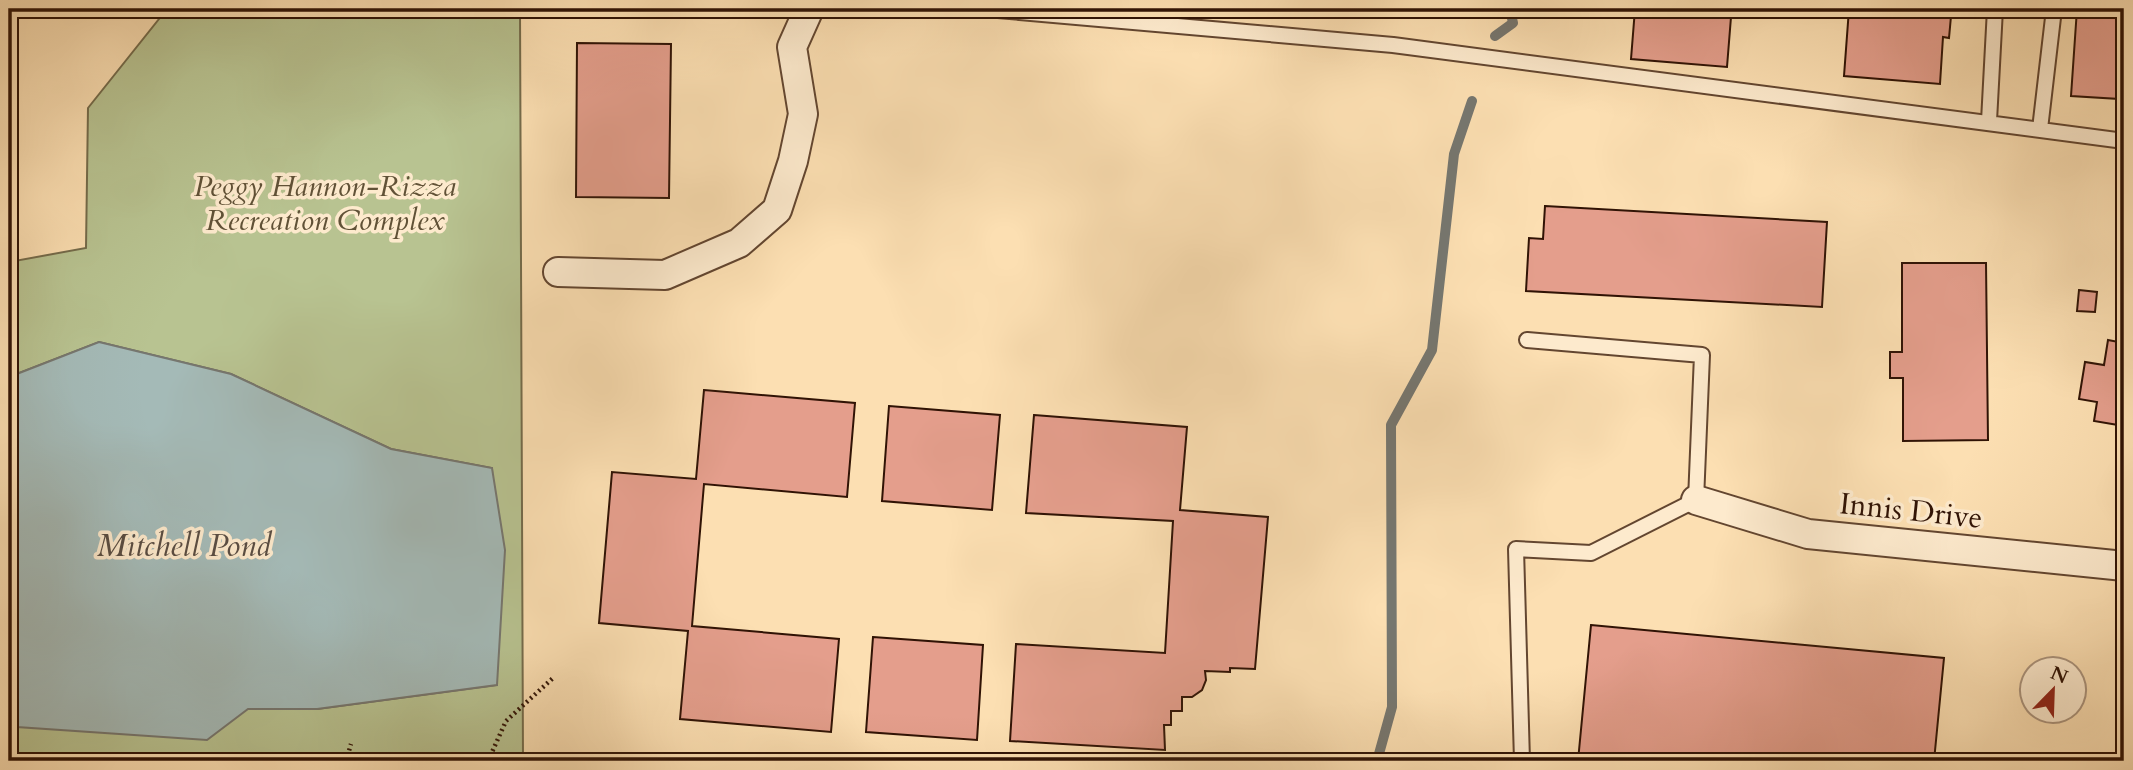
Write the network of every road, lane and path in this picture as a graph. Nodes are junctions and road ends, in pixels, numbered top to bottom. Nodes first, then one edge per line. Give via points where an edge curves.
1 (809, 9) edge
2 (986, 9) edge
3 (1994, 9) edge
4 (2054, 9) edge
5 (1989, 121) junction
6 (2040, 129) junction
7 (2124, 141) edge
8 (558, 272) dead end
9 (1527, 340) dead end
10 (1696, 500) junction
11 (2124, 566) edge
12 (553, 678) dead end
13 (351, 744) dead end
14 (346, 761) edge
15 (488, 761) edge
16 (1522, 761) edge

1 - 8 street via 792,47 803,114 777,210 738,243 665,275
2 - 5 lane via 1393,45
3 - 5 lane
4 - 6 lane
5 - 6 lane
6 - 7 lane
9 - 10 lane via 1702,355
10 - 11 street, Innis Drive via 1808,534
10 - 16 lane via 1591,553 1516,549
12 - 15 path via 506,721
13 - 14 path

